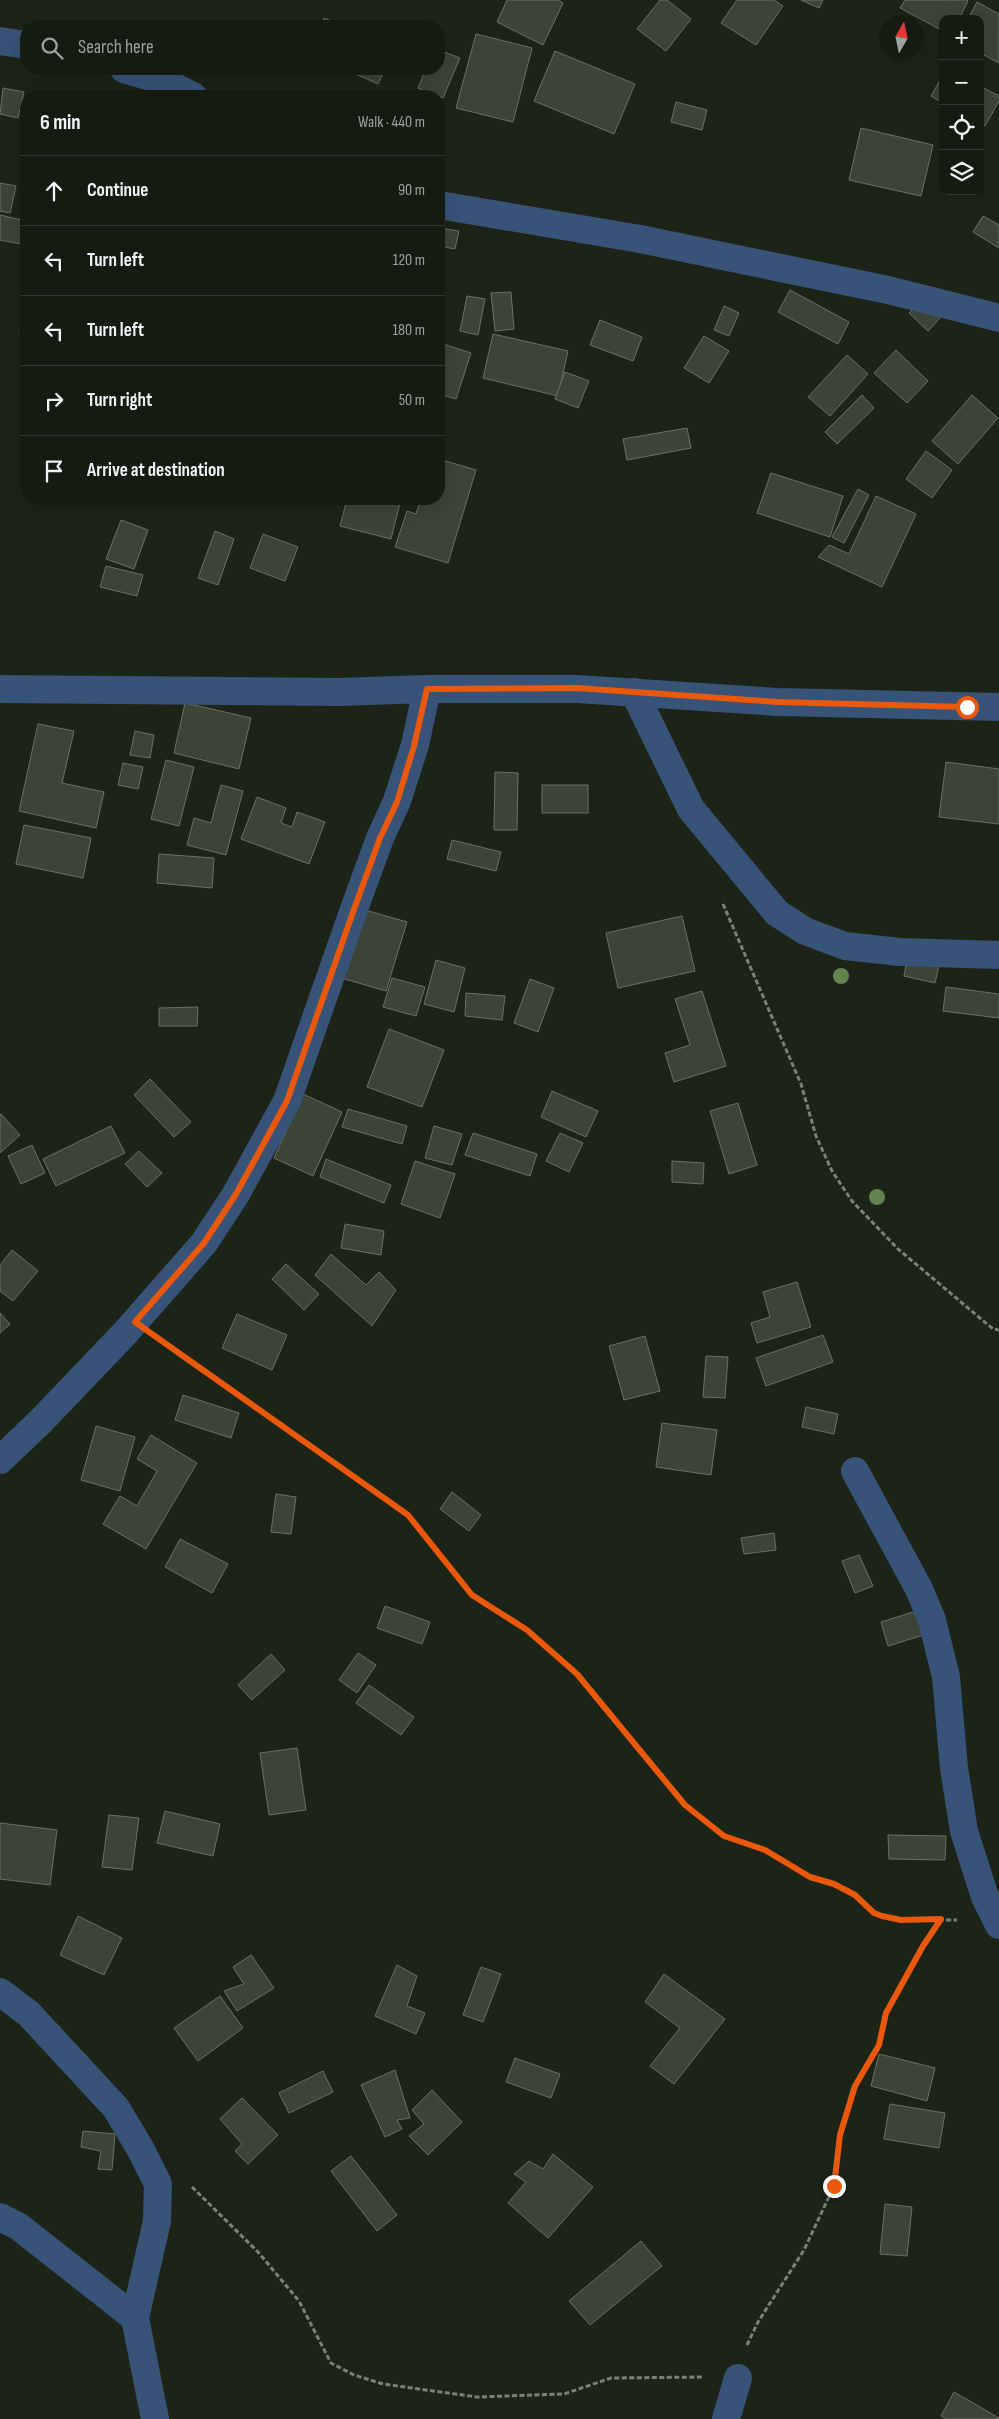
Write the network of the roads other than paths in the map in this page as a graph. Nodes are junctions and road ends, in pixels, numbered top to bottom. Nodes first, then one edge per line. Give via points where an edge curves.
1 (0, 41) edge
2 (20, 44) edge
3 (144, 75) edge
4 (181, 90) edge
5 (445, 206) edge
6 (999, 318) edge
7 (0, 689) edge
8 (427, 689) junction
9 (634, 692) junction
10 (999, 707) edge
11 (999, 955) edge
12 (0, 1460) edge
13 (855, 1471) dead end
14 (998, 1924) edge
15 (0, 1992) edge
16 (0, 2217) edge
17 (135, 2318) junction
18 (738, 2378) road end
19 (155, 2419) edge
20 (726, 2419) edge

1 - 2 street
3 - 4 street
5 - 6 street via 650,241 888,290
7 - 8 street via 340,692
8 - 9 street via 577,688
8 - 12 street via 397,802 380,838 287,1101 236,1194 204,1243 135,1322
9 - 10 street via 778,702
9 - 11 street via 691,809 777,912 805,931 845,946 900,952
13 - 14 street via 919,1588 932,1620 946,1677 954,1768 964,1831 985,1897
15 - 17 street via 29,2014 116,2108 158,2184 157,2221
16 - 17 street via 18,2226
17 - 19 street
18 - 20 street

